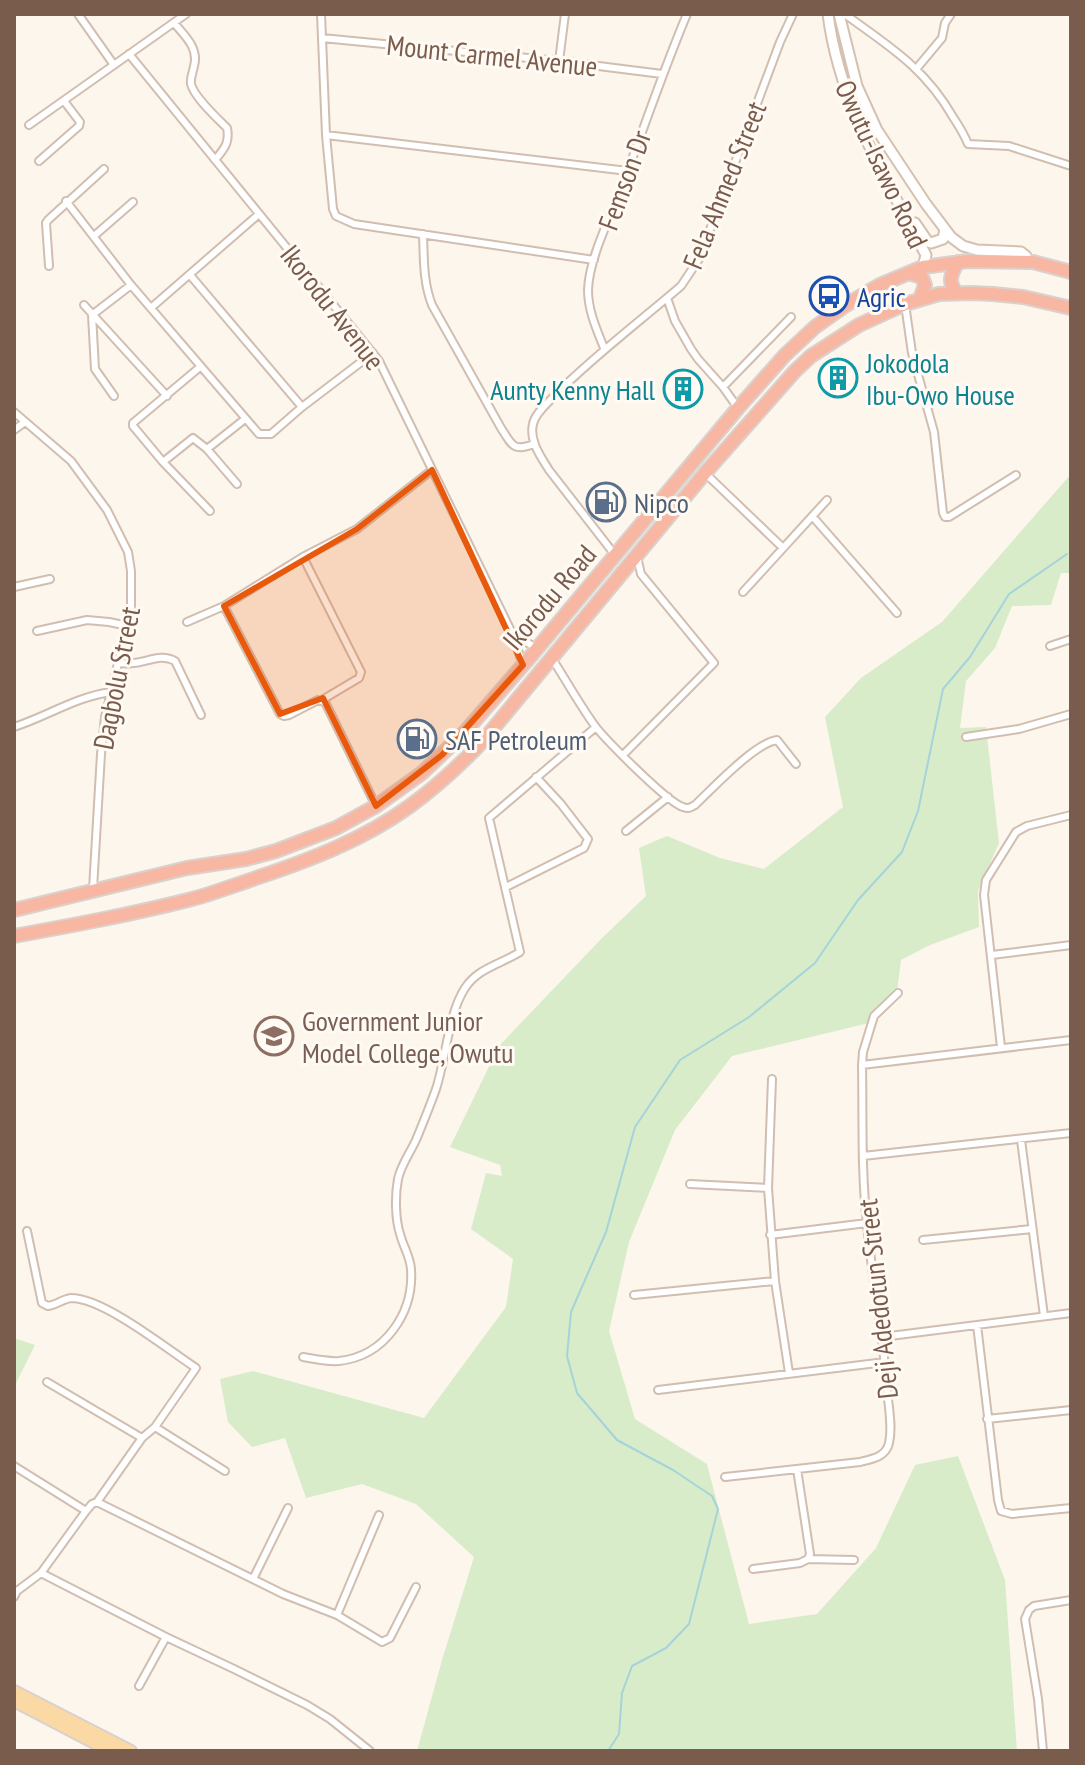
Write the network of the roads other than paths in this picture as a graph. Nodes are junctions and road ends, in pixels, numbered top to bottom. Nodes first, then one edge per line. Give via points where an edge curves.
1 (78, 14) edge
2 (186, 14) edge
3 (321, 14) edge
4 (565, 14) edge
5 (687, 14) edge
6 (793, 14) edge
7 (828, 14) edge
8 (951, 14) edge
9 (843, 15) edge
10 (174, 23) junction
11 (322, 38) junction
12 (129, 54) junction
13 (559, 61) junction
14 (114, 65) junction
15 (917, 68) junction
16 (662, 74) junction
17 (64, 101) junction
18 (29, 125) dead end
19 (326, 135) junction
20 (215, 160) junction
21 (39, 161) dead end
22 (1071, 166) edge
23 (104, 169) dead end
24 (628, 171) junction
25 (890, 188) junction
26 (66, 201) junction
27 (133, 202) dead end
28 (259, 214) junction
29 (945, 229) junction
30 (423, 234) junction
31 (94, 236) junction
32 (594, 260) junction
33 (958, 262) junction
34 (1027, 262) junction
35 (49, 266) dead end
36 (923, 267) junction
37 (1071, 272) edge
38 (909, 273) junction
39 (190, 275) junction
40 (131, 285) junction
41 (957, 293) junction
42 (667, 298) junction
43 (920, 299) junction
44 (905, 304) junction
45 (84, 305) dead end
46 (152, 307) junction
47 (1071, 308) edge
48 (92, 315) junction
49 (791, 317) dead end
50 (604, 348) junction
51 (373, 353) junction
52 (200, 367) junction
53 (723, 387) junction
54 (114, 396) dead end
55 (167, 396) junction
56 (302, 407) junction
57 (738, 408) junction
58 (14, 412) edge
59 (245, 419) junction
60 (25, 422) junction
61 (14, 430) edge
62 (534, 444) junction
63 (207, 449) junction
64 (163, 462) junction
65 (432, 470) junction
66 (705, 473) junction
67 (1016, 475) dead end
68 (237, 484) dead end
69 (827, 500) dead end
70 (210, 511) dead end
71 (813, 517) junction
72 (782, 547) junction
73 (615, 555) junction
74 (635, 556) junction
75 (303, 557) junction
76 (50, 579) dead end
77 (14, 587) edge
78 (743, 592) dead end
79 (224, 606) junction
80 (897, 613) dead end
81 (187, 622) dead end
82 (128, 626) junction
83 (37, 631) dead end
84 (512, 633) junction
85 (1071, 639) edge
86 (1050, 646) dead end
87 (537, 649) junction
88 (551, 657) junction
89 (118, 663) junction
90 (523, 665) junction
91 (111, 692) junction
92 (322, 700) junction
93 (1071, 714) edge
94 (201, 715) dead end
95 (14, 727) edge
96 (596, 727) junction
97 (966, 737) dead end
98 (623, 755) junction
99 (796, 764) dead end
100 (536, 777) junction
101 (668, 797) junction
102 (376, 806) junction
103 (1071, 815) edge
104 (626, 831) dead end
105 (506, 887) junction
106 (93, 890) junction
107 (14, 908) edge
108 (14, 936) edge
109 (1071, 945) edge
110 (992, 955) junction
111 (898, 993) dead end
112 (1071, 1040) edge
113 (1001, 1047) junction
114 (862, 1065) junction
115 (772, 1079) dead end
116 (1071, 1133) edge
117 (1021, 1140) junction
118 (863, 1156) junction
119 (690, 1184) dead end
120 (768, 1188) junction
121 (867, 1223) junction
122 (1032, 1229) junction
123 (27, 1231) dead end
124 (770, 1235) junction
125 (923, 1240) dead end
126 (775, 1281) junction
127 (634, 1295) dead end
128 (1071, 1313) edge
129 (1044, 1316) junction
130 (977, 1325) junction
131 (882, 1337) junction
132 (303, 1357) dead end
133 (885, 1362) junction
134 (789, 1373) junction
135 (47, 1382) dead end
136 (658, 1390) dead end
137 (1071, 1410) edge
138 (987, 1419) junction
139 (155, 1427) junction
140 (142, 1438) junction
141 (14, 1466) edge
142 (797, 1469) junction
143 (225, 1471) dead end
144 (725, 1477) dead end
145 (97, 1502) junction
146 (288, 1508) dead end
147 (1071, 1508) edge
148 (86, 1511) junction
149 (379, 1515) dead end
150 (808, 1559) junction
151 (854, 1560) dead end
152 (753, 1569) dead end
153 (41, 1573) junction
154 (253, 1579) junction
155 (416, 1587) dead end
156 (15, 1592) edge
157 (1071, 1600) edge
158 (337, 1615) junction
159 (166, 1637) junction
160 (139, 1686) dead end
161 (14, 1691) edge
162 (15, 1705) edge
163 (110, 1751) edge
164 (131, 1751) edge
165 (370, 1751) edge
166 (1043, 1751) edge

1 - 14 street
2 - 10 street
3 - 11 street
4 - 13 street
5 - 16 street, Femson Dr
6 - 42 street, Fela Ahmed Street via 699,259
7 - 25 street, Owutu-Isawo Road via 842,82
8 - 15 street via 942,38
9 - 15 street
9 - 29 street, Owutu-Isawo Road via 857,86 877,130
10 - 12 street
10 - 20 street via 195,52 191,87 227,128 227,145
11 - 13 street, Mount Carmel Avenue
11 - 19 street
12 - 14 street
12 - 20 street, Ikorodu Avenue
13 - 16 street, Mount Carmel Avenue
14 - 17 street
15 - 22 street via 968,144 1009,146
16 - 24 street, Femson Dr
17 - 18 street
17 - 21 street via 79,126
19 - 24 street
19 - 30 street via 336,216 354,224
20 - 28 street, Ikorodu Avenue
23 - 26 street
24 - 32 street, Femson Dr
25 - 29 street via 928,242 943,239
25 - 36 street, Owutu-Isawo Road via 926,255
26 - 31 street
26 - 35 street via 46,223
27 - 31 street
28 - 39 street
28 - 51 street, Ikorodu Avenue
29 - 34 street, Owutu-Isawo Road via 963,246 1021,252
30 - 32 street
30 - 62 street via 432,305 511,444
31 - 40 street
32 - 50 street, Femson Dr via 589,305
33 - 34 highway, Ikorodu Road
33 - 36 highway, Ikorodu Road
33 - 41 highway via 950,281
34 - 37 highway, Ikorodu Road
36 - 38 highway, Ikorodu Road
38 - 43 highway via 922,277
38 - 57 highway, Ikorodu Road via 815,327
39 - 46 street
39 - 56 street
40 - 46 street
40 - 48 street
41 - 43 highway, Ikorodu Road
41 - 47 highway, Ikorodu Road via 1023,297
42 - 50 street, Fela Ahmed Street
42 - 53 street via 691,349
43 - 44 highway, Ikorodu Road
44 - 66 highway, Ikorodu Road via 811,356
44 - 67 street via 912,353 934,432 945,517
45 - 48 street
46 - 52 street
48 - 54 street via 95,369
48 - 55 street
49 - 53 street
50 - 62 street, Fela Ahmed Street via 537,416
51 - 56 street
51 - 65 street, Ikorodu Avenue
52 - 55 street
52 - 59 street
53 - 57 street
55 - 64 street via 133,423
56 - 59 street via 271,434 259,434
57 - 73 highway, Ikorodu Road
58 - 60 street, Dagbolu Street
59 - 63 street
60 - 61 street
60 - 82 street, Dagbolu Street via 71,461 120,534 131,571
62 - 73 street
63 - 64 street via 191,438
63 - 68 street
64 - 70 street
65 - 75 street via 357,529
65 - 84 street, Ikorodu Avenue
66 - 72 street
66 - 74 highway, Ikorodu Road
69 - 71 street
71 - 72 street
71 - 80 street
72 - 78 street
73 - 87 highway, Ikorodu Road
74 - 88 highway, Ikorodu Road
74 - 98 street via 641,574 714,663
75 - 79 street
75 - 92 street via 361,672
76 - 77 street
79 - 81 street
79 - 92 street via 280,714
82 - 83 street via 87,620
82 - 89 street, Dagbolu Street
84 - 87 street
84 - 90 street, Ikorodu Avenue
85 - 86 street
87 - 90 highway, Ikorodu Road
88 - 96 street
88 - 108 highway, Ikorodu Road via 463,762 362,836 195,898
89 - 91 street, Dagbolu Street
89 - 94 street via 170,657
90 - 102 highway, Ikorodu Road via 442,755
91 - 95 street
91 - 106 street, Dagbolu Street via 101,754
92 - 102 street
93 - 97 street
96 - 98 street
96 - 100 street
98 - 101 street
99 - 101 street via 773,739 695,805 683,808
100 - 105 street via 489,818
100 - 105 street via 587,843
101 - 104 street
102 - 106 highway, Ikorodu Road via 276,851
103 - 110 street via 1021,829 1001,856 984,887
105 - 132 street via 520,952 485,969 465,988 437,1087 398,1179 399,1233 409,1257 411,1282 403,1314 393,1332 366,1353 336,1361
106 - 107 highway, Ikorodu Road
109 - 110 street
110 - 113 street
111 - 114 street, Deji Adedotun Street via 874,1016
112 - 113 street
113 - 114 street
114 - 118 street, Deji Adedotun Street
115 - 120 street
116 - 117 street
117 - 118 street
117 - 122 street
118 - 121 street, Deji Adedotun Street
119 - 120 street
120 - 124 street
121 - 124 street
121 - 131 street, Deji Adedotun Street
122 - 125 street
122 - 129 street
123 - 139 street via 42,1303 74,1298 97,1305 196,1368
124 - 126 street
126 - 127 street
126 - 134 street
128 - 129 street
129 - 130 street
130 - 131 street
130 - 138 street
131 - 133 street, Deji Adedotun Street
133 - 134 street
133 - 142 street, Deji Adedotun Street via 890,1427 886,1451 860,1462
134 - 136 street
135 - 140 street
137 - 138 street
138 - 147 street via 1001,1511
139 - 140 street
139 - 143 street
140 - 145 street
141 - 148 street
142 - 144 street, Deji Adedotun Street
142 - 150 street
145 - 148 street
145 - 154 street
146 - 154 street
148 - 153 street
149 - 158 street
150 - 151 street
150 - 152 street
153 - 156 street
153 - 159 street
154 - 158 street
155 - 158 street via 386,1641
157 - 166 street via 1034,1606 1025,1619
159 - 160 street
159 - 165 street via 307,1705
161 - 164 main road
162 - 163 main road

